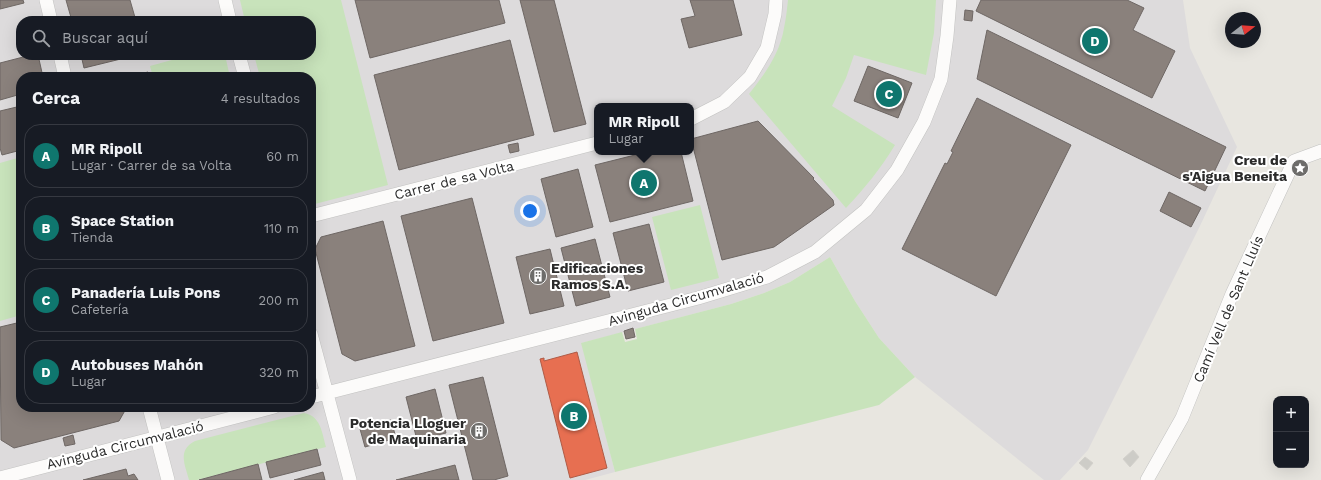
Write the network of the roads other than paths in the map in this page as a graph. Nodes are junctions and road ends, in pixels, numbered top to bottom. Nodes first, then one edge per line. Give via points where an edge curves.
1 (46, 0) edge
2 (225, 0) edge
3 (776, 0) edge
4 (950, 0) edge
5 (50, 16) edge
6 (229, 16) edge
7 (61, 60) edge
8 (240, 60) edge
9 (64, 72) edge
10 (244, 72) edge
11 (694, 117) edge
12 (594, 144) edge
13 (1321, 151) edge
14 (316, 215) edge
15 (316, 352) edge
16 (327, 393) junction
17 (316, 396) edge
18 (150, 412) edge
19 (254, 412) edge
20 (157, 437) junction
21 (0, 478) edge
22 (168, 480) edge
23 (350, 480) edge
24 (1147, 480) edge

1 - 5 street
2 - 6 street
3 - 11 street via 767,48 750,77 724,102
4 - 16 street, Avinguda Circumvalació via 941,79 924,122 897,170 866,210 815,252 767,277 698,298
7 - 9 street
8 - 10 street
12 - 14 street, Carrer de sa Volta
13 - 24 street, Camí Vell de Sant Lluís via 1294,161 1232,294 1182,418
15 - 16 street
16 - 17 street, Avinguda Circumvalació
16 - 23 street
18 - 20 street
19 - 20 street, Avinguda Circumvalació
20 - 21 street, Avinguda Circumvalació
20 - 22 street

